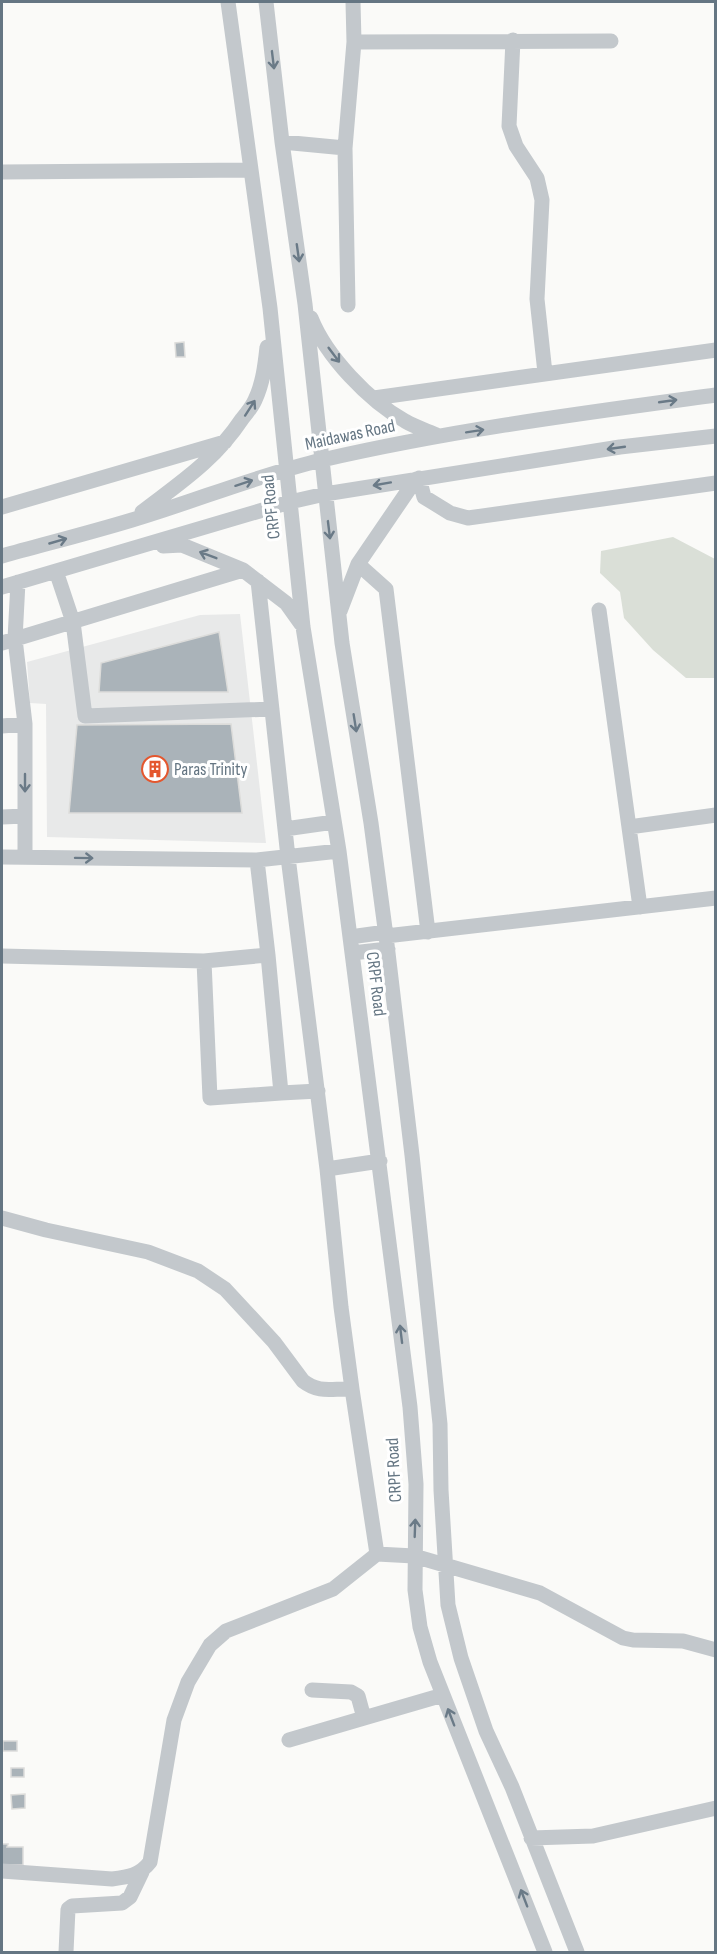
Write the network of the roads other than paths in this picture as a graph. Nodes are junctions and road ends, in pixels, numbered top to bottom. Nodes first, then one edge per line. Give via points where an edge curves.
1 (228, 2) edge
2 (266, 2) edge
3 (353, 2) edge
4 (513, 40) junction
5 (611, 41) dead end
6 (354, 42) junction
7 (282, 142) junction
8 (345, 148) junction
9 (250, 170) junction
10 (2, 172) edge
11 (305, 304) junction
12 (348, 305) dead end
13 (270, 309) junction
14 (716, 350) edge
15 (545, 373) junction
16 (716, 395) edge
17 (374, 398) junction
18 (439, 436) junction
19 (716, 436) edge
20 (225, 442) junction
21 (322, 460) junction
22 (286, 470) junction
23 (417, 478) junction
24 (716, 483) edge
25 (325, 494) junction
26 (290, 502) junction
27 (2, 507) edge
28 (132, 520) junction
29 (136, 548) junction
30 (2, 556) edge
31 (358, 564) junction
32 (243, 570) junction
33 (56, 571) junction
34 (258, 581) junction
35 (18, 582) junction
36 (2, 586) edge
37 (599, 610) dead end
38 (339, 616) junction
39 (73, 622) junction
40 (303, 627) junction
41 (8, 641) edge
42 (272, 709) junction
43 (26, 724) junction
44 (2, 726) edge
45 (716, 815) edge
46 (25, 816) junction
47 (2, 817) edge
48 (334, 822) junction
49 (629, 827) junction
50 (285, 828) junction
51 (339, 851) junction
52 (2, 857) edge
53 (25, 857) junction
54 (288, 857) junction
55 (257, 860) junction
56 (716, 898) edge
57 (640, 907) junction
58 (428, 932) junction
59 (350, 937) junction
60 (386, 939) junction
61 (352, 953) junction
62 (268, 955) junction
63 (2, 956) edge
64 (204, 961) junction
65 (318, 1091) junction
66 (280, 1094) junction
67 (380, 1161) junction
68 (327, 1169) junction
69 (2, 1218) edge
70 (352, 1389) junction
71 (377, 1554) junction
72 (414, 1556) junction
73 (447, 1567) junction
74 (716, 1650) edge
75 (312, 1690) dead end
76 (443, 1695) junction
77 (364, 1718) junction
78 (289, 1740) dead end
79 (716, 1808) edge
80 (531, 1838) junction
81 (2, 1871) edge
82 (142, 1872) junction
83 (66, 1953) edge
84 (545, 1953) edge
85 (577, 1953) edge

1 - 9 street, CRPF Road
2 -> 7 street
3 - 6 street
4 - 5 street
4 - 6 street
4 - 15 street via 508,126 537,178 542,200 537,298
6 - 8 street
7 - 8 street
7 -> 11 street
8 - 12 street
9 - 10 street
9 - 13 street, CRPF Road
11 -> 17 street via 334,355
11 - 21 street
20 -> 13 street via 255,401 265,369
13 - 22 street, CRPF Road
14 - 15 street
15 - 17 street
18 -> 16 street, Maidawas Road
17 - 18 street via 405,421
18 - 21 street, Maidawas Road
19 -> 23 street
20 - 27 street
20 - 28 street via 211,459
21 - 22 street, Maidawas Road
21 - 25 street
22 - 26 street, CRPF Road
28 -> 22 street, Maidawas Road
23 - 24 street via 424,496 450,513 468,518
23 -> 25 street
23 - 31 street
25 - 26 street
25 -> 38 street
26 - 29 street
26 - 40 street, CRPF Road
30 -> 28 street, Maidawas Road
32 -> 29 street via 182,545
29 - 33 street
31 - 38 street
31 - 58 street via 386,589
32 - 34 street
32 - 39 street
33 - 35 street
33 - 39 street
34 - 40 street via 286,603
34 - 42 street
35 - 36 street
35 - 41 street
37 - 49 street
38 -> 60 street
39 - 41 street
39 - 42 street via 85,716
40 - 48 street, CRPF Road
41 - 43 street
42 - 50 street
43 - 44 street
43 -> 46 street
45 - 49 street
46 - 47 street
46 - 53 street
48 - 50 street
48 - 51 street, CRPF Road
49 - 57 street
50 - 54 street
51 - 54 street
51 - 59 street, CRPF Road
52 - 53 street
53 -> 55 street
54 - 55 street
54 - 65 street
55 - 62 street
56 - 57 street
57 - 58 street
58 - 60 street
59 - 60 street
59 - 61 street, CRPF Road
60 - 61 street
60 - 73 street via 440,1424
61 - 67 street, CRPF Road
62 - 64 street
62 - 66 street
63 - 64 street
64 - 66 street via 210,1098
65 - 66 street
65 - 68 street
67 - 68 street
72 -> 67 street, CRPF Road via 416,1484 412,1429
68 - 70 street
69 - 70 street via 148,1252 198,1271 225,1289 274,1342 303,1381 323,1390
70 - 71 street
71 - 72 street
71 - 82 street via 333,1589 226,1631 210,1645 188,1682 174,1720 150,1862
72 - 73 street
72 - 76 street, CRPF Road via 420,1627
73 - 74 street via 540,1593 623,1638 683,1641
73 - 80 street via 448,1605 461,1658 486,1731
75 - 77 street via 351,1692 358,1696
76 - 77 street
84 -> 76 street, CRPF Road
77 - 78 street
79 - 80 street via 593,1836
80 - 85 street
81 - 82 street via 112,1879
82 - 83 street via 130,1897 122,1903 68,1909

